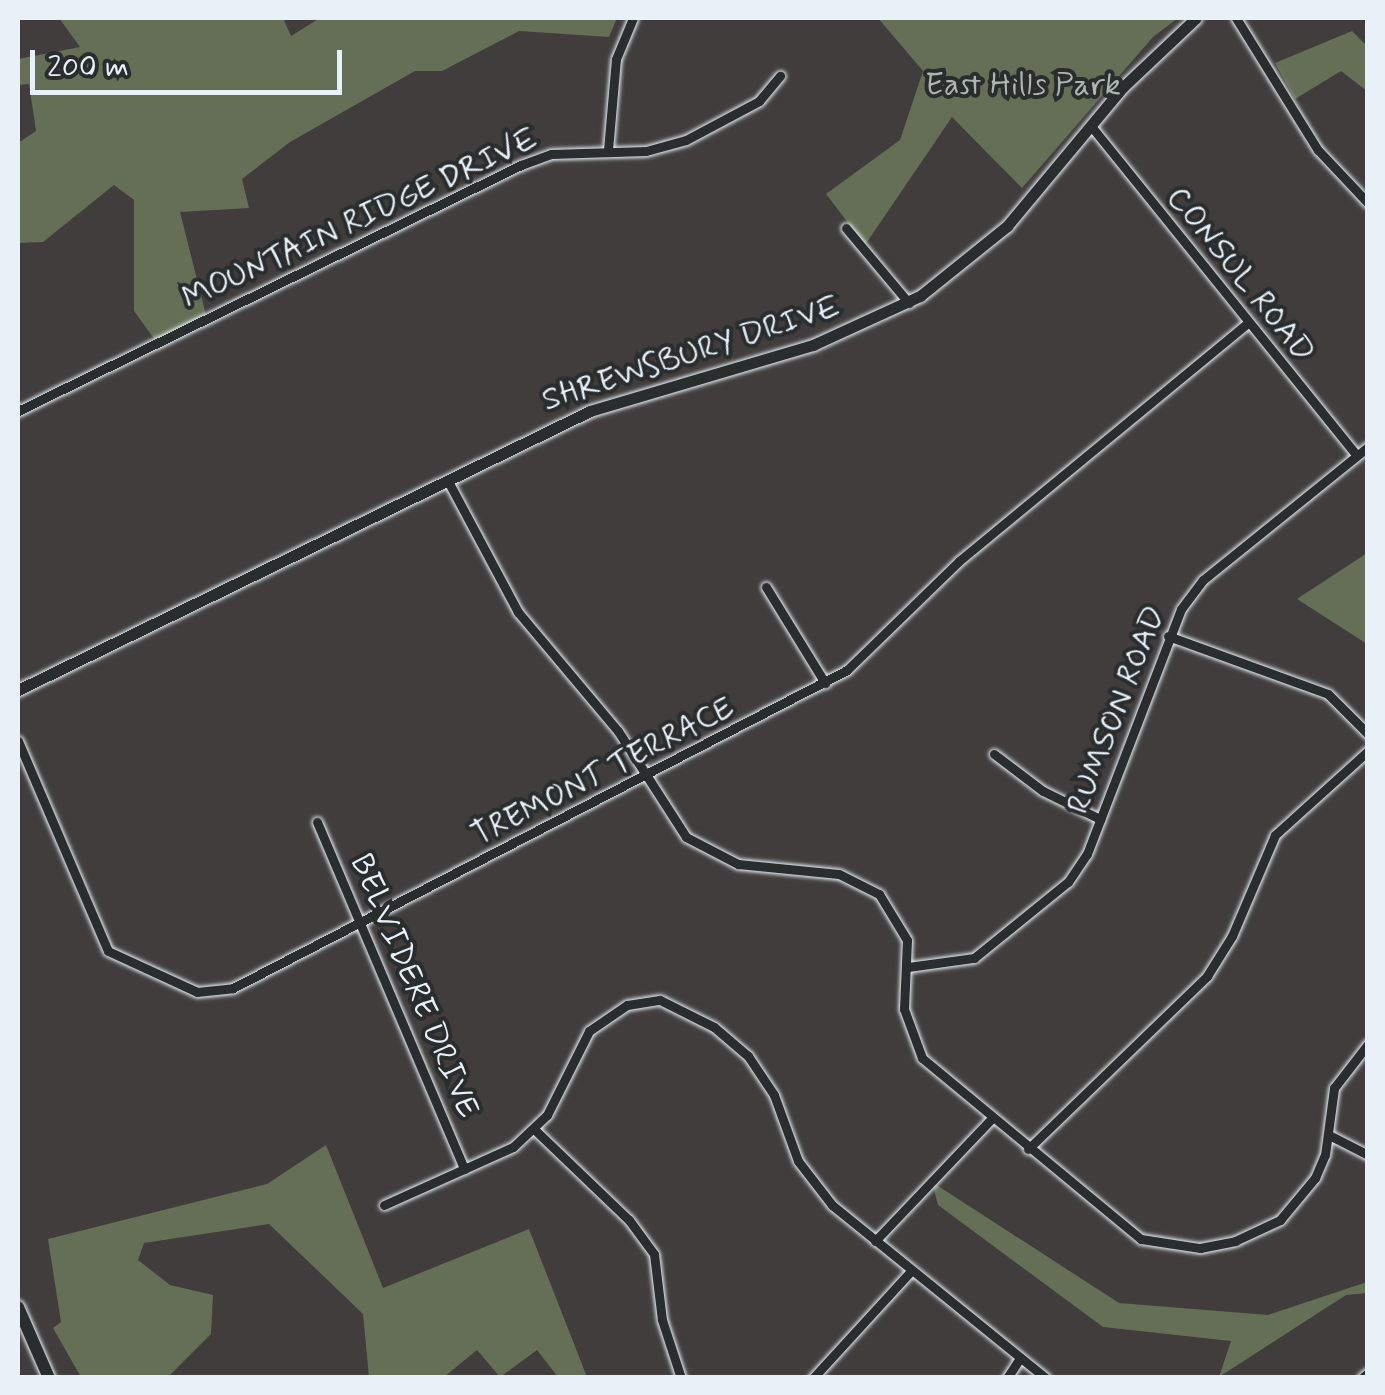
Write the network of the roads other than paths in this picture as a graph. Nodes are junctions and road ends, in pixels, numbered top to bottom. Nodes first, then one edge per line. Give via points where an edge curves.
1 (632, 18) edge
2 (1196, 18) edge
3 (1236, 18) edge
4 (780, 76) dead end
5 (1091, 126) junction
6 (608, 150) junction
7 (1368, 203) edge
8 (846, 228) dead end
9 (909, 302) junction
10 (1246, 324) junction
11 (18, 411) edge
12 (1368, 446) edge
13 (1354, 452) junction
14 (448, 480) junction
15 (766, 587) dead end
16 (1168, 636) junction
17 (825, 683) junction
18 (18, 690) edge
19 (1368, 734) edge
20 (18, 741) edge
21 (1368, 751) edge
22 (994, 754) dead end
23 (648, 776) junction
24 (1100, 819) junction
25 (317, 822) dead end
26 (362, 924) junction
27 (908, 966) junction
28 (1368, 1044) edge
29 (991, 1119) junction
30 (534, 1130) junction
31 (1329, 1135) junction
32 (1028, 1149) junction
33 (1368, 1155) edge
34 (464, 1169) junction
35 (384, 1205) dead end
36 (875, 1241) junction
37 (910, 1272) junction
38 (18, 1307) edge
39 (1018, 1361) junction
40 (48, 1378) edge
41 (681, 1378) edge
42 (813, 1378) edge
43 (1007, 1378) edge
44 (1046, 1378) edge

1 - 6 street via 616,59
2 - 5 main road, SHREWSBURY DRIVE
3 - 7 street via 1318,150
4 - 6 street, MOUNTAIN RIDGE DRIVE via 759,101 686,140 646,151
5 - 9 main road, SHREWSBURY DRIVE via 1007,226
5 - 10 street, CONSUL ROAD
6 - 11 street, MOUNTAIN RIDGE DRIVE via 551,154 522,166
8 - 9 street
9 - 14 main road, SHREWSBURY DRIVE via 813,345 590,411
10 - 13 street, CONSUL ROAD
10 - 17 street, TREMONT TERRACE via 959,560 876,646
12 - 13 street, RUMSON ROAD
13 - 16 street, RUMSON ROAD via 1203,580
14 - 18 main road, SHREWSBURY DRIVE
14 - 23 street via 518,612 586,688
15 - 17 street
16 - 19 street via 1328,694
16 - 24 street, RUMSON ROAD
17 - 23 street, TREMONT TERRACE
20 - 26 street, TREMONT TERRACE via 100,939 118,961 216,993
21 - 32 street via 1275,835 1232,936 1207,976
22 - 24 street via 1042,790
23 - 26 street, TREMONT TERRACE
23 - 27 street via 686,837 716,856 768,870 840,874 872,888 901,922
24 - 27 street, RUMSON ROAD via 1081,866 1020,926 974,958
25 - 26 street, BELVIDERE DRIVE
26 - 34 street, BELVIDERE DRIVE
27 - 29 street via 904,1009 916,1050 935,1075
28 - 31 street via 1334,1088
29 - 32 street
29 - 36 street
30 - 34 street
30 - 36 street via 578,1048 606,1016 646,1000 680,1006 748,1056 774,1095 798,1161 815,1186
30 - 41 street via 629,1220 654,1254 662,1320
31 - 32 street via 1315,1178 1280,1220 1200,1248 1141,1239
31 - 33 street
34 - 35 street
36 - 37 street
37 - 39 street
37 - 42 street
38 - 40 main road
39 - 43 street
39 - 44 street

